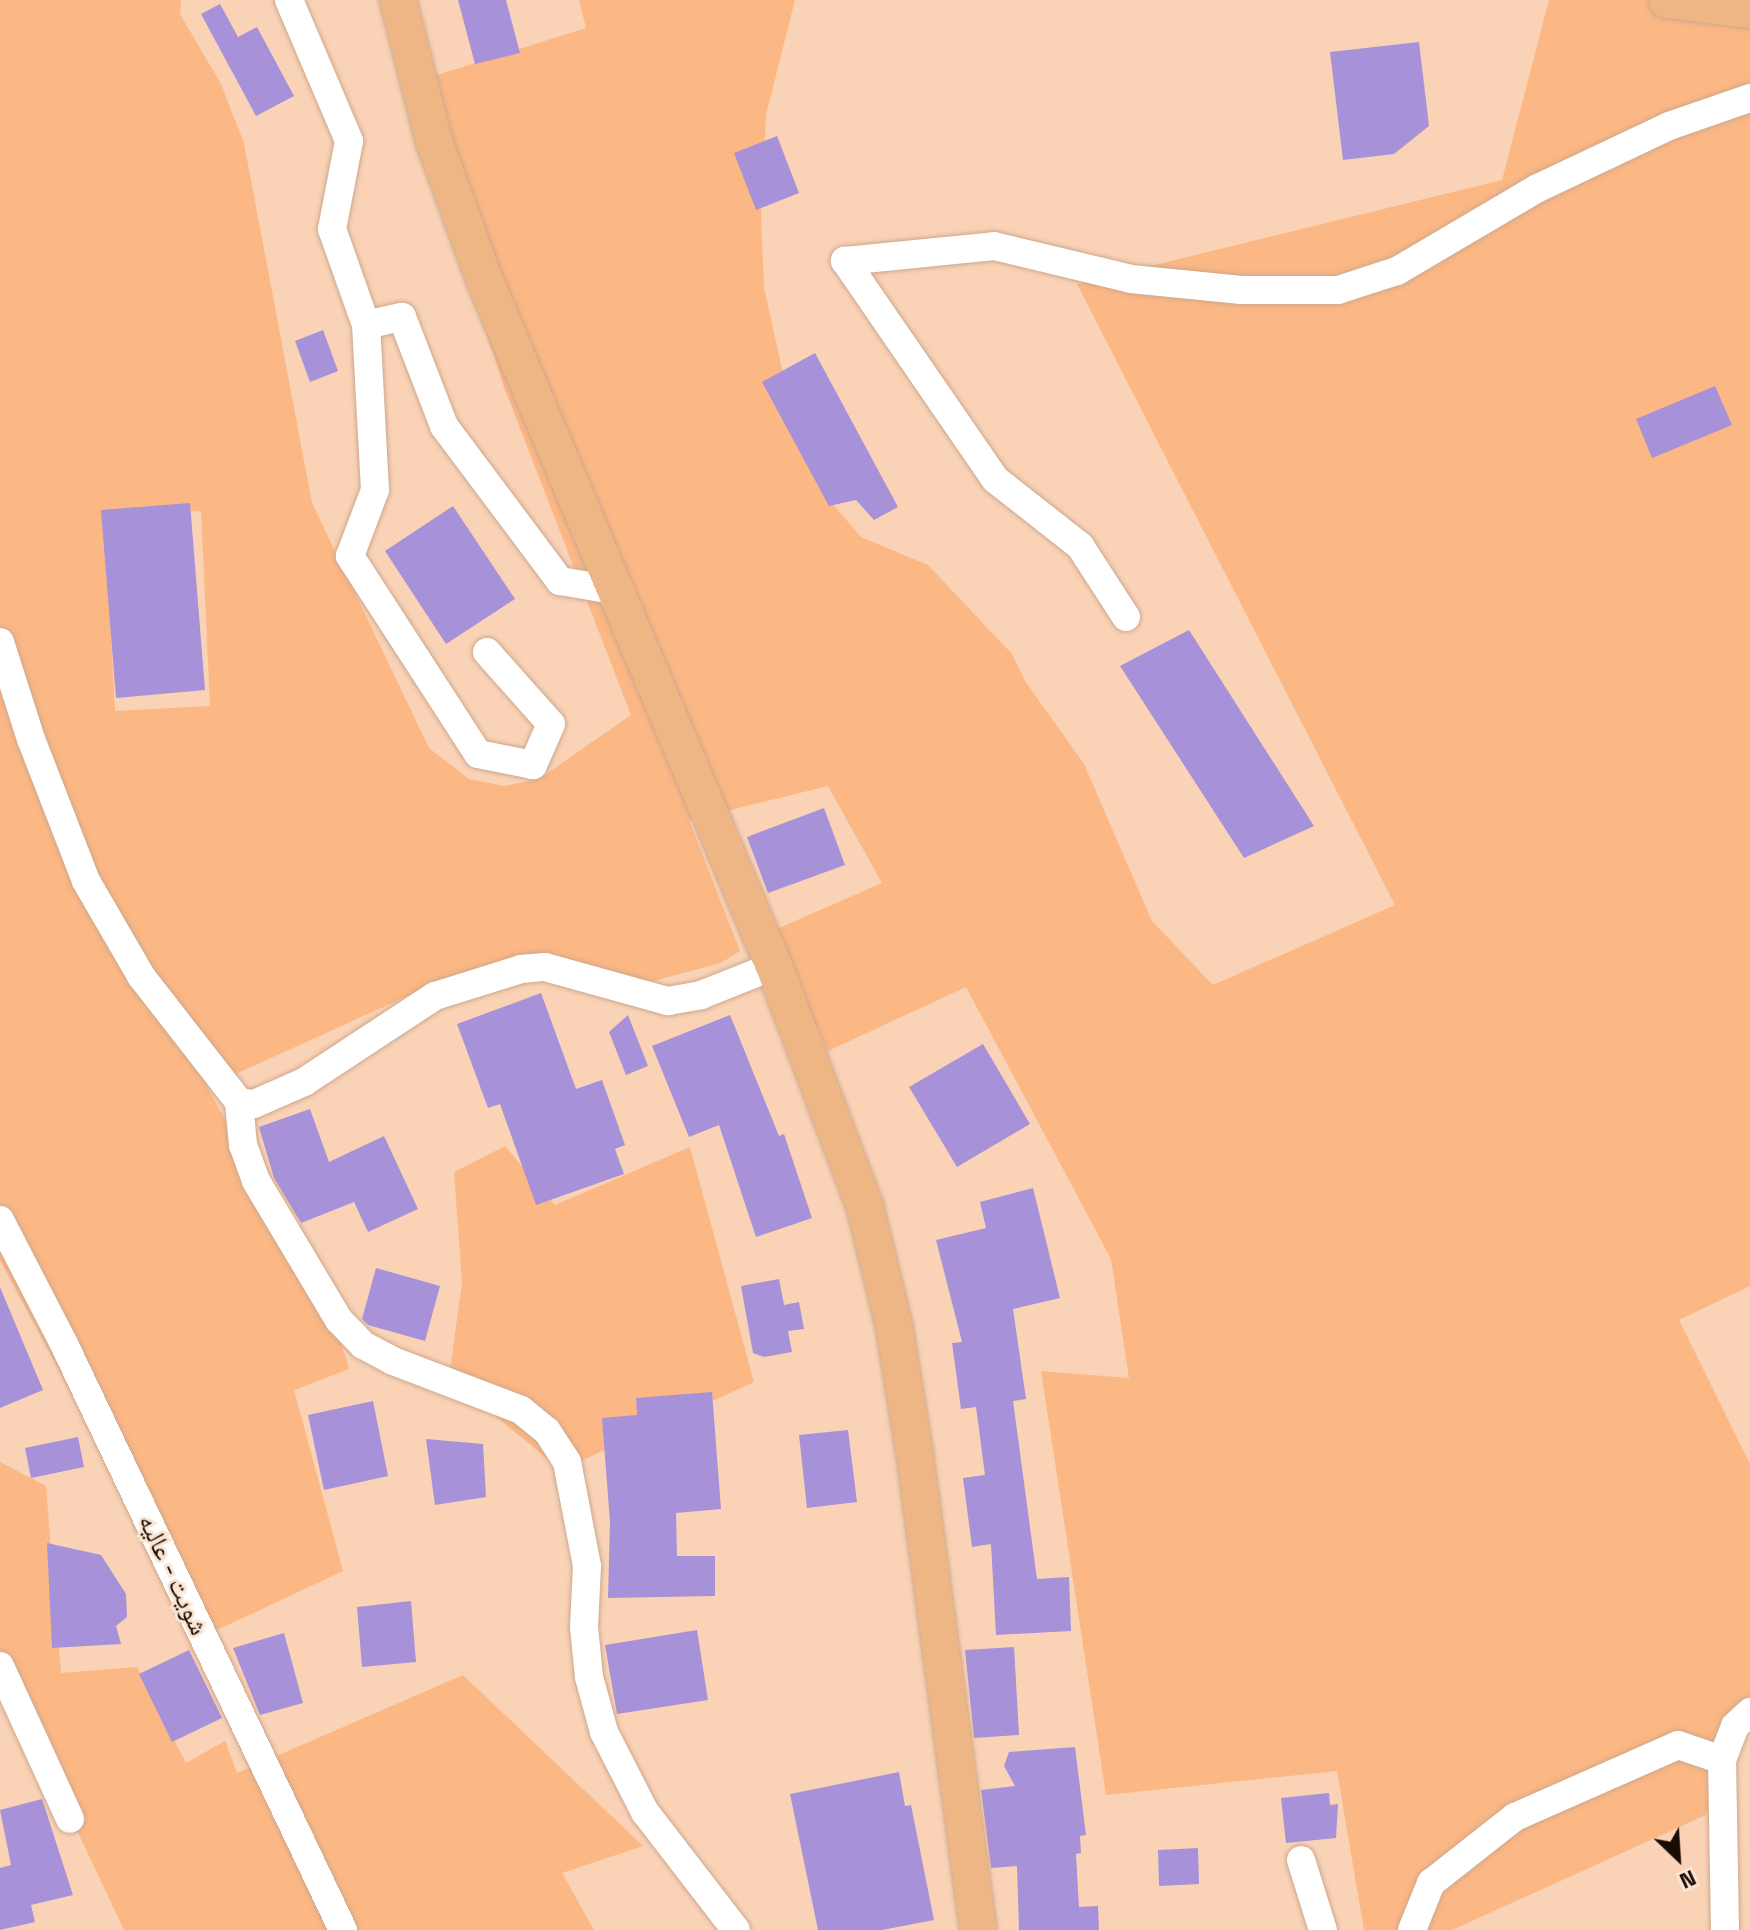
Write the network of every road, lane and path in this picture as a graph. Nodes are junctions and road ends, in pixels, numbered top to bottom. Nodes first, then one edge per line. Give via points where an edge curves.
1 (289, 0) edge
2 (398, 0) edge
3 (1667, 0) edge
4 (1750, 10) edge
5 (1750, 98) edge
6 (366, 325) junction
7 (620, 591) junction
8 (1126, 617) dead end
9 (0, 642) edge
10 (487, 652) dead end
11 (774, 966) junction
12 (239, 1102) junction
13 (0, 1220) edge
14 (1, 1674) edge
15 (1750, 1712) edge
16 (1722, 1760) junction
17 (70, 1819) dead end
18 (1301, 1860) dead end
19 (343, 1930) edge
20 (736, 1930) edge
21 (978, 1930) edge
22 (1323, 1930) edge
23 (1412, 1930) edge
24 (1725, 1930) edge

1 - 6 street via 349,141 332,229
2 - 7 main road via 434,141 485,281
3 - 4 main road
5 - 8 street via 1669,126 1536,189 1397,271 1338,290 1241,290 1131,279 994,246 845,261 995,479 1080,546
6 - 7 street via 402,317 444,426 560,581
6 - 10 street via 375,490 350,556 478,754 533,765 551,724
7 - 11 main road
9 - 12 street via 86,881 141,976
11 - 12 street via 701,995 668,1001 545,967 521,969 435,996 304,1082 254,1104
11 - 21 main road via 865,1207 894,1326
12 - 20 street via 243,1145 256,1181 339,1320 363,1345 393,1361 521,1410 547,1431 567,1462 587,1566 584,1627 589,1677 604,1732 645,1812
13 - 19 street, شويت - عاليه
14 - 17 street
15 - 16 street via 1735,1726
16 - 23 street via 1678,1745 1515,1817 1431,1883
16 - 24 street
18 - 22 street

